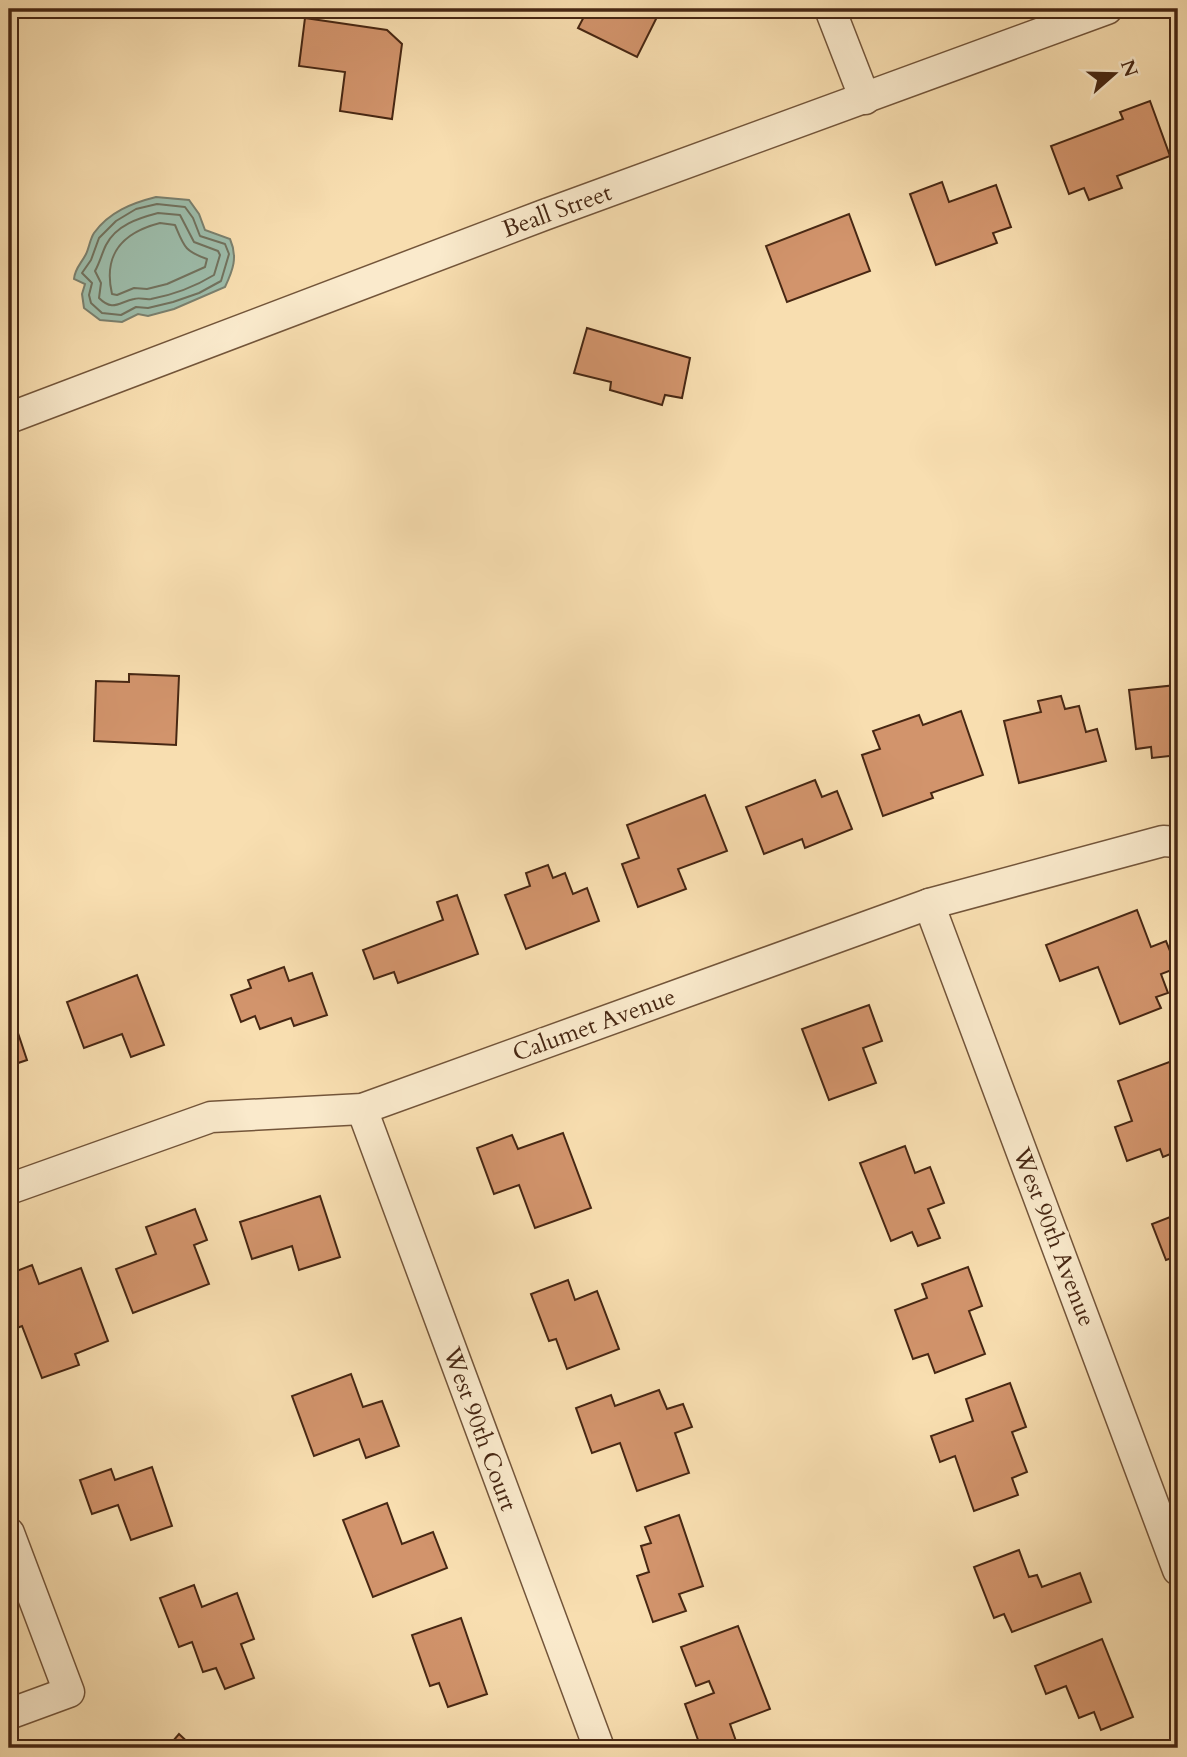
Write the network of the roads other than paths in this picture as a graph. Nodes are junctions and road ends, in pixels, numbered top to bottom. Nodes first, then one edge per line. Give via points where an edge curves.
1 (830, 9) edge
2 (1107, 9) edge
3 (865, 99) junction
4 (9, 418) edge
5 (1178, 842) edge
6 (929, 904) junction
7 (362, 1109) junction
8 (9, 1189) edge
9 (9, 1534) edge
10 (1178, 1570) edge
11 (9, 1714) edge
12 (599, 1748) edge

1 - 3 street
2 - 3 street, Beall Street
3 - 4 street, Beall Street
5 - 6 street, Calumet Avenue via 1163,841
6 - 7 street, Calumet Avenue
6 - 10 street, West 90th Avenue
7 - 8 street, Calumet Avenue via 211,1117
7 - 12 street, West 90th Court
9 - 11 street via 69,1692

